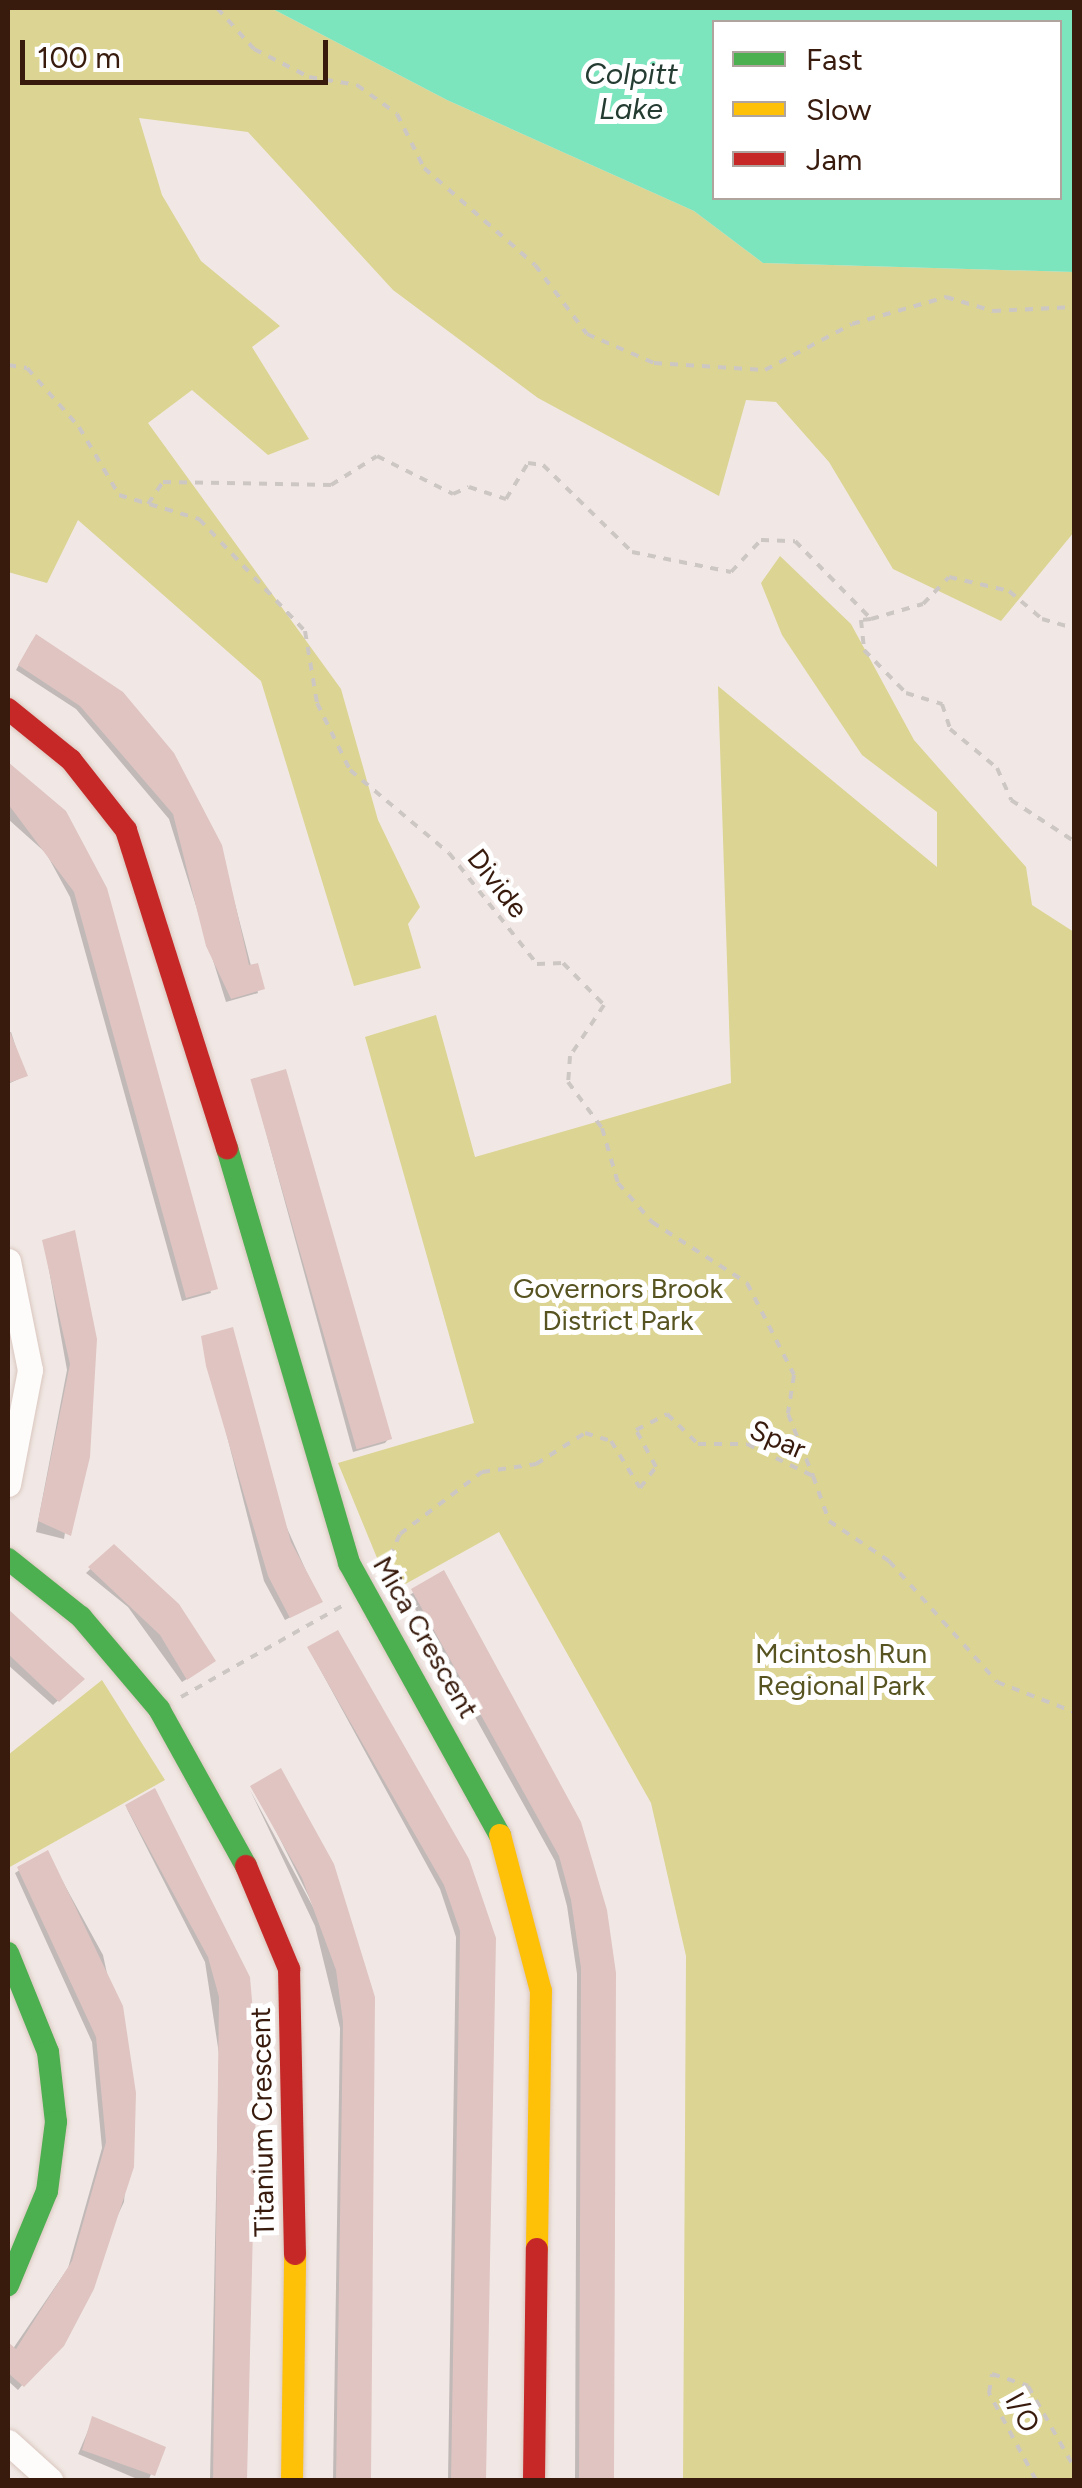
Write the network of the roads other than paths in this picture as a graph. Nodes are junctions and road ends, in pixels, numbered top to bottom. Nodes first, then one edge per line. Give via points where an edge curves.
1 (8, 709) edge
2 (8, 1261) edge
3 (8, 1484) edge
4 (8, 1559) edge
5 (8, 1953) edge
6 (8, 2285) edge
7 (8, 2442) edge
8 (50, 2480) edge
9 (292, 2480) edge
10 (534, 2480) edge

1 - 10 street, Mica Crescent via 71,760 126,830 157,909 349,1564 486,1801 534,1943
2 - 3 street via 30,1370
4 - 9 street, Titanium Crescent via 80,1616 159,1709 254,1883 288,1970 297,2050
5 - 6 street via 48,2052 56,2122 47,2191
7 - 8 street

